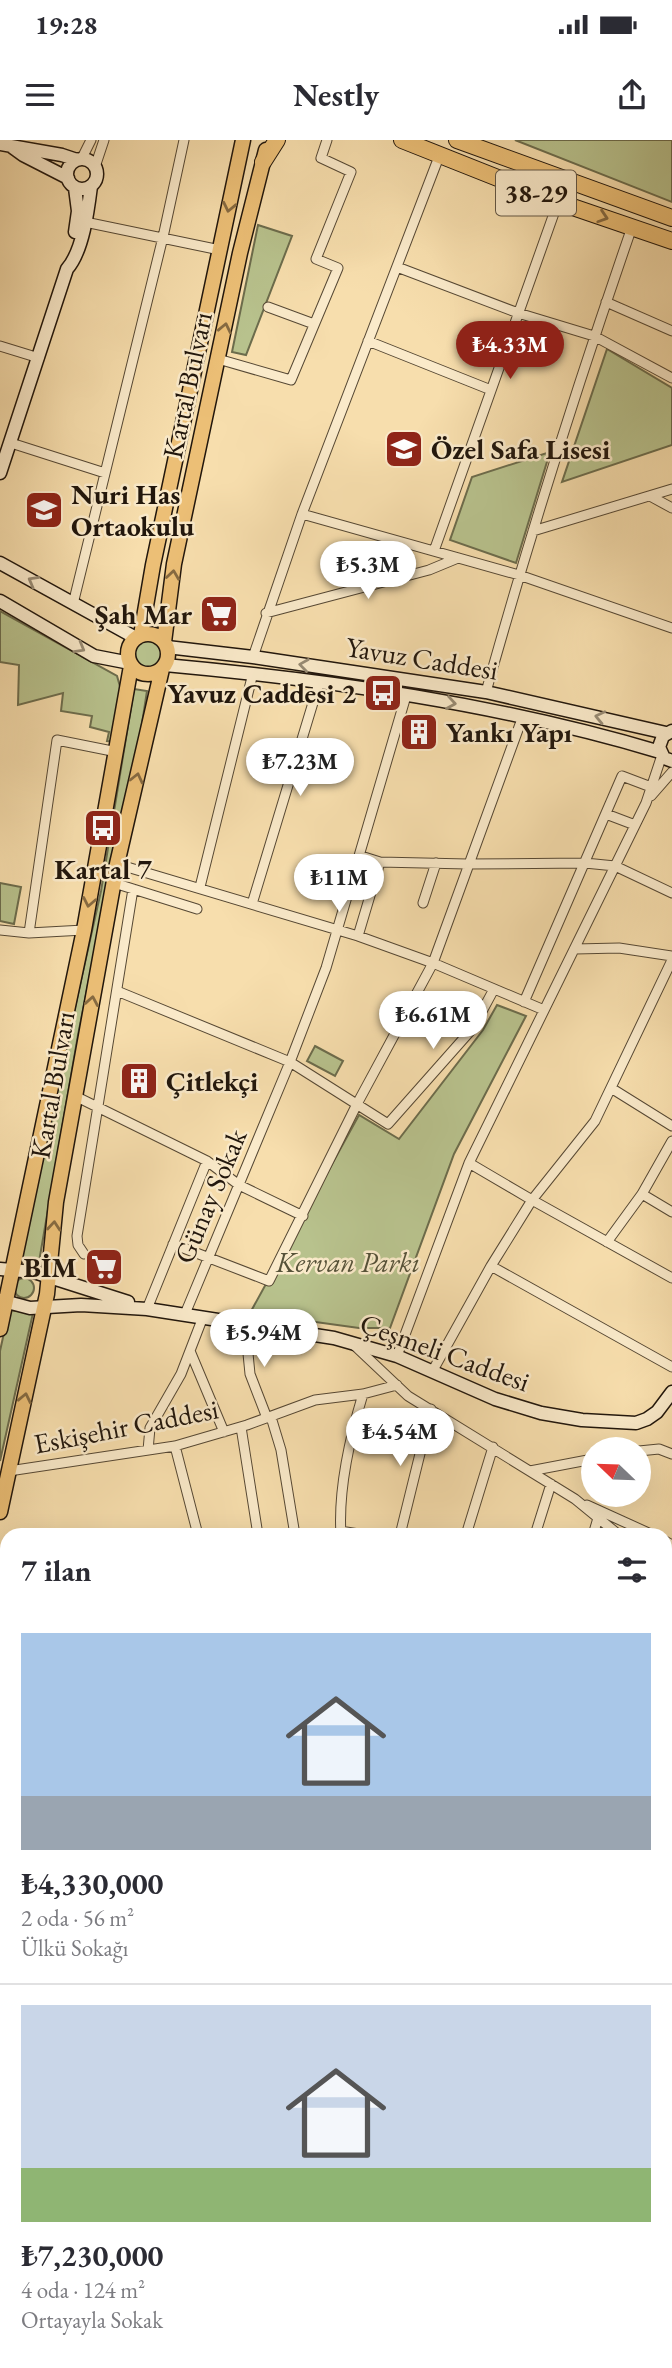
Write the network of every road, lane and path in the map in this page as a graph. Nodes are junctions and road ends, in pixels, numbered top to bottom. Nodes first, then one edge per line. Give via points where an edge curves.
1 (91, 140) edge
2 (104, 140) edge
3 (184, 140) edge
4 (243, 140) edge
5 (269, 140) edge
6 (277, 140) edge
7 (327, 140) edge
8 (402, 140) edge
9 (457, 140) edge
10 (6, 146) edge
11 (440, 154) junction
12 (79, 160) junction
13 (263, 162) junction
14 (95, 167) junction
15 (71, 183) junction
16 (91, 186) junction
17 (558, 202) junction
18 (672, 218) edge
19 (85, 222) junction
20 (632, 227) junction
21 (163, 237) junction
22 (672, 241) edge
23 (220, 250) junction
24 (397, 267) junction
25 (67, 269) junction
26 (606, 302) junction
27 (268, 307) dead end
28 (518, 313) junction
29 (314, 324) junction
30 (672, 331) edge
31 (594, 335) junction
32 (368, 341) junction
33 (0, 346) edge
34 (38, 358) junction
35 (218, 359) junction
36 (672, 379) edge
37 (491, 390) junction
38 (11, 443) junction
39 (0, 473) edge
40 (105, 473) junction
41 (672, 489) edge
42 (650, 496) junction
43 (672, 508) edge
44 (302, 514) junction
45 (533, 531) junction
46 (434, 551) junction
47 (458, 558) junction
48 (0, 563) edge
49 (519, 575) junction
50 (0, 601) edge
51 (73, 604) junction
52 (266, 613) junction
53 (672, 628) edge
54 (138, 637) junction
55 (165, 645) junction
56 (253, 657) junction
57 (131, 665) junction
58 (163, 667) junction
59 (253, 673) junction
60 (319, 683) junction
61 (486, 692) junction
62 (406, 696) junction
63 (523, 716) junction
64 (670, 731) edge
65 (117, 752) junction
66 (664, 756) edge
67 (672, 772) edge
68 (651, 787) junction
69 (646, 803) junction
70 (606, 814) junction
71 (635, 825) junction
72 (361, 856) junction
73 (380, 862) junction
74 (436, 863) junction
75 (585, 863) junction
76 (117, 864) junction
77 (467, 864) junction
78 (615, 866) junction
79 (114, 883) junction
80 (200, 887) junction
81 (133, 889) junction
82 (672, 892) edge
83 (423, 903) dead end
84 (252, 904) junction
85 (197, 909) dead end
86 (0, 930) edge
87 (84, 930) junction
88 (339, 930) junction
89 (29, 933) junction
90 (358, 936) junction
91 (575, 949) junction
92 (672, 958) edge
93 (433, 963) junction
94 (494, 989) junction
95 (117, 991) junction
96 (524, 1002) junction
97 (544, 1010) junction
98 (290, 1062) junction
99 (611, 1088) junction
100 (75, 1096) junction
101 (357, 1104) junction
102 (98, 1108) junction
103 (672, 1126) edge
104 (672, 1141) edge
105 (206, 1161) junction
106 (469, 1163) junction
107 (239, 1185) junction
108 (642, 1194) junction
109 (531, 1200) junction
110 (672, 1212) edge
111 (303, 1216) junction
112 (607, 1242) junction
113 (173, 1244) junction
114 (84, 1254) dead end
115 (209, 1257) junction
116 (491, 1266) junction
117 (6, 1270) edge
118 (49, 1278) junction
119 (672, 1278) edge
120 (3, 1301) edge
121 (44, 1306) junction
122 (147, 1308) junction
123 (184, 1314) junction
124 (203, 1317) junction
125 (245, 1323) junction
126 (0, 1329) edge
127 (350, 1342) junction
128 (190, 1351) junction
129 (397, 1356) junction
130 (672, 1367) edge
131 (432, 1372) junction
132 (397, 1385) junction
133 (672, 1392) edge
134 (363, 1394) junction
135 (431, 1409) junction
136 (269, 1417) junction
137 (241, 1427) junction
138 (224, 1432) junction
139 (175, 1446) junction
140 (493, 1447) junction
141 (148, 1450) junction
142 (651, 1450) edge
143 (672, 1454) edge
144 (581, 1461) edge
145 (9, 1471) junction
146 (530, 1471) junction
147 (551, 1484) junction
148 (575, 1499) junction
149 (0, 1512) edge
150 (598, 1518) junction
151 (196, 1528) edge
152 (257, 1528) edge
153 (294, 1528) edge
154 (340, 1528) edge
155 (402, 1528) edge
156 (468, 1528) edge
157 (537, 1528) edge
158 (595, 1528) edge
159 (611, 1528) edge
160 (638, 1528) edge

1 - 12 street
2 - 14 street
3 - 21 street
4 -> 23 main road, Kartal Bulvarı
5 - 13 main road, Kartal Bulvarı
6 - 13 highway
7 - 29 street via 321,158 351,172 316,260 338,268
8 - 11 highway, 38-29
9 - 18 highway, 38-29
10 - 12 street
10 - 15 street
11 - 17 highway, 38-29
11 - 24 street
12 - 14 street
12 - 15 street via 68,169
35 -> 13 main road, Kartal Bulvarı
14 - 16 street via 97,175
15 - 16 street via 83,189
15 - 25 street via 77,221
16 - 19 street
17 -> 20 highway, 38-29
17 - 28 street
19 - 21 street
19 - 25 street
20 - 22 highway, 38-29
20 - 26 street
21 - 23 street
21 - 40 street
23 - 54 main road, Kartal Bulvarı
24 - 28 street
24 - 32 street
25 - 34 street
26 - 30 street
26 - 31 street
27 - 29 street
28 - 31 street
28 - 37 street
29 - 35 street via 291,380
31 - 36 street
31 - 45 street
32 - 37 street
32 - 44 street
33 - 34 street
34 - 38 street
55 -> 35 main road, Kartal Bulvarı via 174,564
37 - 46 street
38 - 39 street
38 - 40 street
40 - 51 street
41 - 42 street
42 - 43 street
42 - 45 street
44 - 46 street
44 - 52 street
45 - 49 street
46 - 47 street
47 - 49 street
47 - 52 street via 429,570
51 -> 48 street
49 - 53 street
49 - 61 street
50 -> 57 street via 94,656
51 - 54 street
52 - 56 street
54 - 55 main road via 151,634
54 - 57 main road via 128,651
55 - 56 street, Yavuz Caddesi
55 - 58 main road via 168,657
61 -> 56 street, Yavuz Caddesi
57 - 58 main road via 145,674
57 - 65 main road, Kartal Bulvarı
58 - 59 street, Yavuz Caddesi
76 -> 58 main road, Kartal Bulvarı
59 - 60 street, Yavuz Caddesi
59 - 80 street
60 - 62 street, Yavuz Caddesi
60 - 84 street
64 -> 61 street, Yavuz Caddesi
62 -> 63 street, Yavuz Caddesi
62 - 72 street, Günay Sokak
63 - 66 street, Yavuz Caddesi via 597,733
63 - 77 street
64 - 66 street via 660,739
65 -> 87 main road, Kartal Bulvarı
65 - 89 street via 57,740
66 - 68 street
67 - 69 street
68 - 69 street
68 - 70 street via 622,776
69 - 71 street
70 - 71 street
70 - 75 street
71 - 78 street
72 - 73 street
72 - 88 street, Günay Sokak
73 - 74 street
73 - 90 street
74 - 77 street
74 - 83 street
75 - 77 street
75 - 78 street
75 - 96 street
76 - 79 main road, Kartal Bulvarı
76 - 80 street
77 - 93 street
78 - 82 street
78 - 91 street
79 - 81 street
100 -> 79 main road, Kartal Bulvarı
80 - 84 street
81 - 85 street
81 - 95 street
84 - 88 street
86 - 89 street
87 - 89 street
87 - 117 main road, Kartal Bulvarı
88 - 90 street
88 - 98 street, Günay Sokak
90 - 93 street
91 - 92 street via 620,948
91 - 97 street
92 - 99 street
93 - 94 street
93 - 101 street
94 - 96 street
94 - 101 street via 472,1028 388,1124
95 - 98 street
95 - 102 street
96 - 97 street
97 - 106 street
98 - 101 street
98 - 107 street, Günay Sokak
99 - 103 street
99 - 109 street via 595,1121
100 - 102 street
118 -> 100 main road, Kartal Bulvarı via 56,1202
101 - 111 street
102 - 105 street
102 - 114 street via 77,1236
104 - 108 street
105 - 107 street
105 - 113 street
106 - 109 street
106 - 129 street
107 - 111 street
107 - 115 street, Günay Sokak
108 - 110 street
108 - 112 street
109 - 112 street
109 - 116 street
111 - 115 street via 268,1281
112 - 119 street
113 - 115 street
113 - 122 street
115 - 123 street, Günay Sokak
116 - 130 street
116 - 131 street
117 - 118 street, Çeşmeli Caddesi
117 - 120 main road, Kartal Bulvarı
118 - 121 main road, Kartal Bulvarı
118 - 122 street, Çeşmeli Caddesi
120 - 121 street, Çeşmeli Caddesi via 26,1308
120 - 126 main road, Kartal Bulvarı
121 - 122 street, Çeşmeli Caddesi
145 -> 121 main road, Kartal Bulvarı
122 - 123 street, Çeşmeli Caddesi
123 - 124 street, Çeşmeli Caddesi
124 - 125 street, Çeşmeli Caddesi
124 - 128 street
125 - 127 street, Çeşmeli Caddesi
125 - 136 street via 250,1374
127 - 129 street, Çeşmeli Caddesi
127 - 132 street
128 - 138 street
128 - 141 street via 150,1428
129 - 131 street, Çeşmeli Caddesi
131 - 133 street, Çeşmeli Caddesi via 541,1413 624,1424 647,1419
132 - 134 street, Eskişehir Caddesi
132 - 135 street
134 - 136 street, Eskişehir Caddesi via 315,1400
134 - 154 street via 351,1439
135 - 140 street
135 - 155 street
136 - 137 street, Eskişehir Caddesi
136 - 153 street via 281,1450
137 - 138 street, Eskişehir Caddesi
137 - 152 street
138 - 139 street, Eskişehir Caddesi
139 - 141 street, Eskişehir Caddesi
139 - 151 street
140 - 146 street
140 - 156 street
141 - 145 street, Eskişehir Caddesi
142 - 143 street
144 - 146 street
145 - 149 main road, Kartal Bulvarı
146 - 147 street
147 - 148 street
147 - 157 street
148 - 150 street
148 - 160 street
150 - 158 street
150 - 159 street

